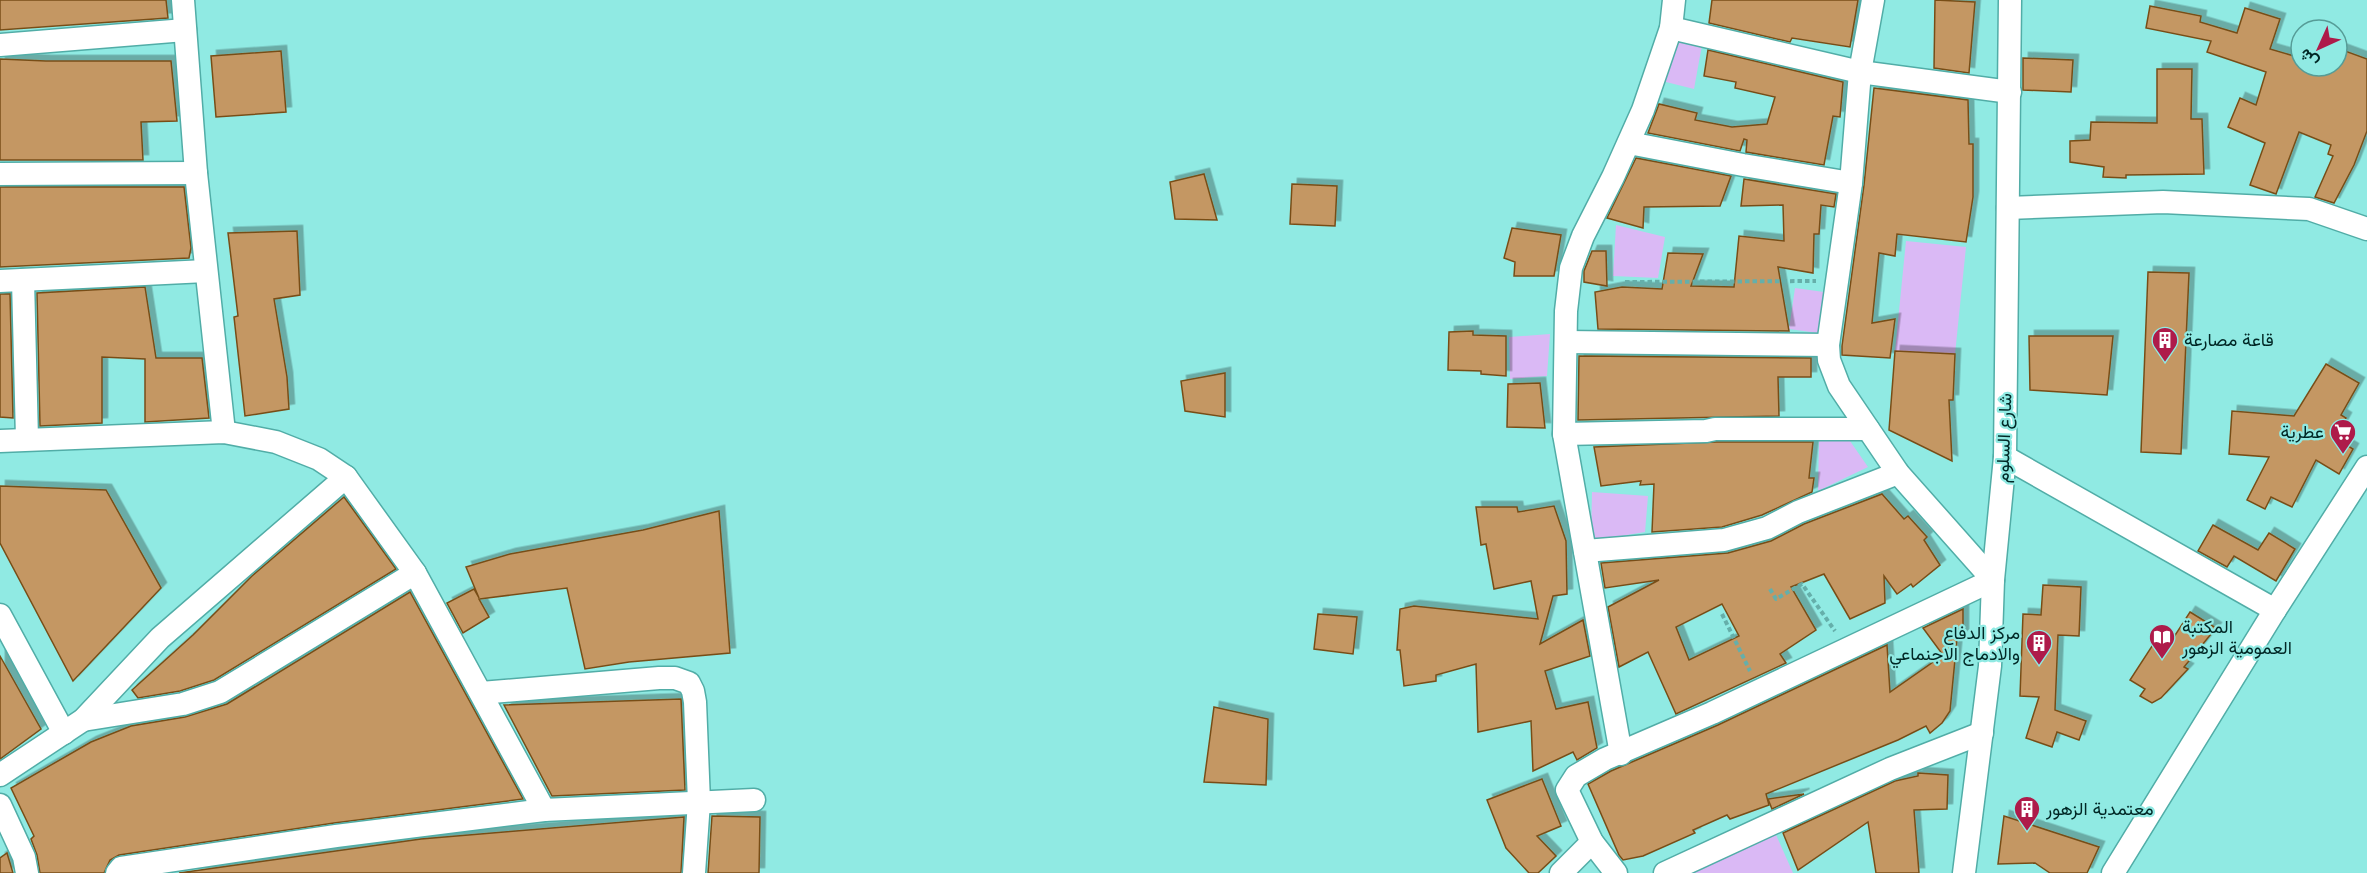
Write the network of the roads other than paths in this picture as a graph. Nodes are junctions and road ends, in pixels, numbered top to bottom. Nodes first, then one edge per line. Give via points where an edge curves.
1 (183, 0) edge
2 (1674, 0) edge
3 (1874, 0) edge
4 (2010, 0) edge
5 (1671, 28) junction
6 (186, 30) junction
7 (0, 45) edge
8 (1860, 72) junction
9 (2010, 92) junction
10 (1629, 142) junction
11 (196, 173) junction
12 (0, 174) edge
13 (1851, 183) junction
14 (2008, 208) junction
15 (2367, 230) edge
16 (206, 271) junction
17 (23, 280) junction
18 (0, 281) edge
19 (1566, 342) junction
20 (1828, 345) junction
21 (1868, 429) junction
22 (225, 432) junction
23 (1564, 434) junction
24 (27, 439) junction
25 (0, 441) edge
26 (2005, 457) junction
27 (2367, 467) edge
28 (1898, 473) junction
29 (346, 477) junction
30 (1585, 551) junction
31 (415, 573) junction
32 (1994, 580) junction
33 (2275, 610) junction
34 (0, 615) edge
35 (481, 693) junction
36 (74, 726) junction
37 (1982, 733) junction
38 (1621, 754) junction
39 (0, 775) edge
40 (754, 800) dead end
41 (699, 802) junction
42 (0, 805) edge
43 (544, 810) junction
44 (1592, 842) junction
45 (27, 873) edge
46 (117, 873) edge
47 (694, 873) edge
48 (1561, 873) edge
49 (1616, 873) edge
50 (1665, 873) edge
51 (1964, 873) edge
52 (2113, 873) edge

1 - 6 street
2 - 5 street
3 - 8 street
4 - 9 street, شارع السلوم
5 - 8 street
5 - 10 street
6 - 7 street
6 - 11 street
8 - 9 street
8 - 13 street
9 - 14 street, شارع السلوم
10 - 13 street
10 - 19 street via 1571,268
11 - 12 street
11 - 16 street
13 - 20 street
14 - 15 street via 2163,201 2309,209
14 - 26 street, شارع السلوم
16 - 17 street
16 - 22 street
17 - 18 street
17 - 24 street
19 - 20 street
19 - 23 street
20 - 21 street via 1833,373
21 - 23 street
21 - 28 street
22 - 24 street
22 - 29 street via 286,446 319,459
23 - 30 street
24 - 25 street
26 - 32 street, شارع السلوم
26 - 33 street
27 - 33 street
28 - 30 street via 1767,528 1724,540
28 - 32 street
29 - 31 street
29 - 36 street via 160,638
30 - 38 street
31 - 35 street
31 - 36 street via 220,692 183,705
32 - 37 street, شارع السلوم
32 - 38 street
33 - 52 street
34 - 36 street
35 - 41 street via 659,678 689,683 695,702
35 - 43 street
36 - 39 street
37 - 50 street via 1890,769
37 - 51 street, شارع السلوم
38 - 44 street via 1576,776 1567,790
40 - 41 street
41 - 43 street
41 - 47 street
42 - 45 street via 24,857
43 - 46 street via 163,861 121,868
44 - 48 street
44 - 49 street

